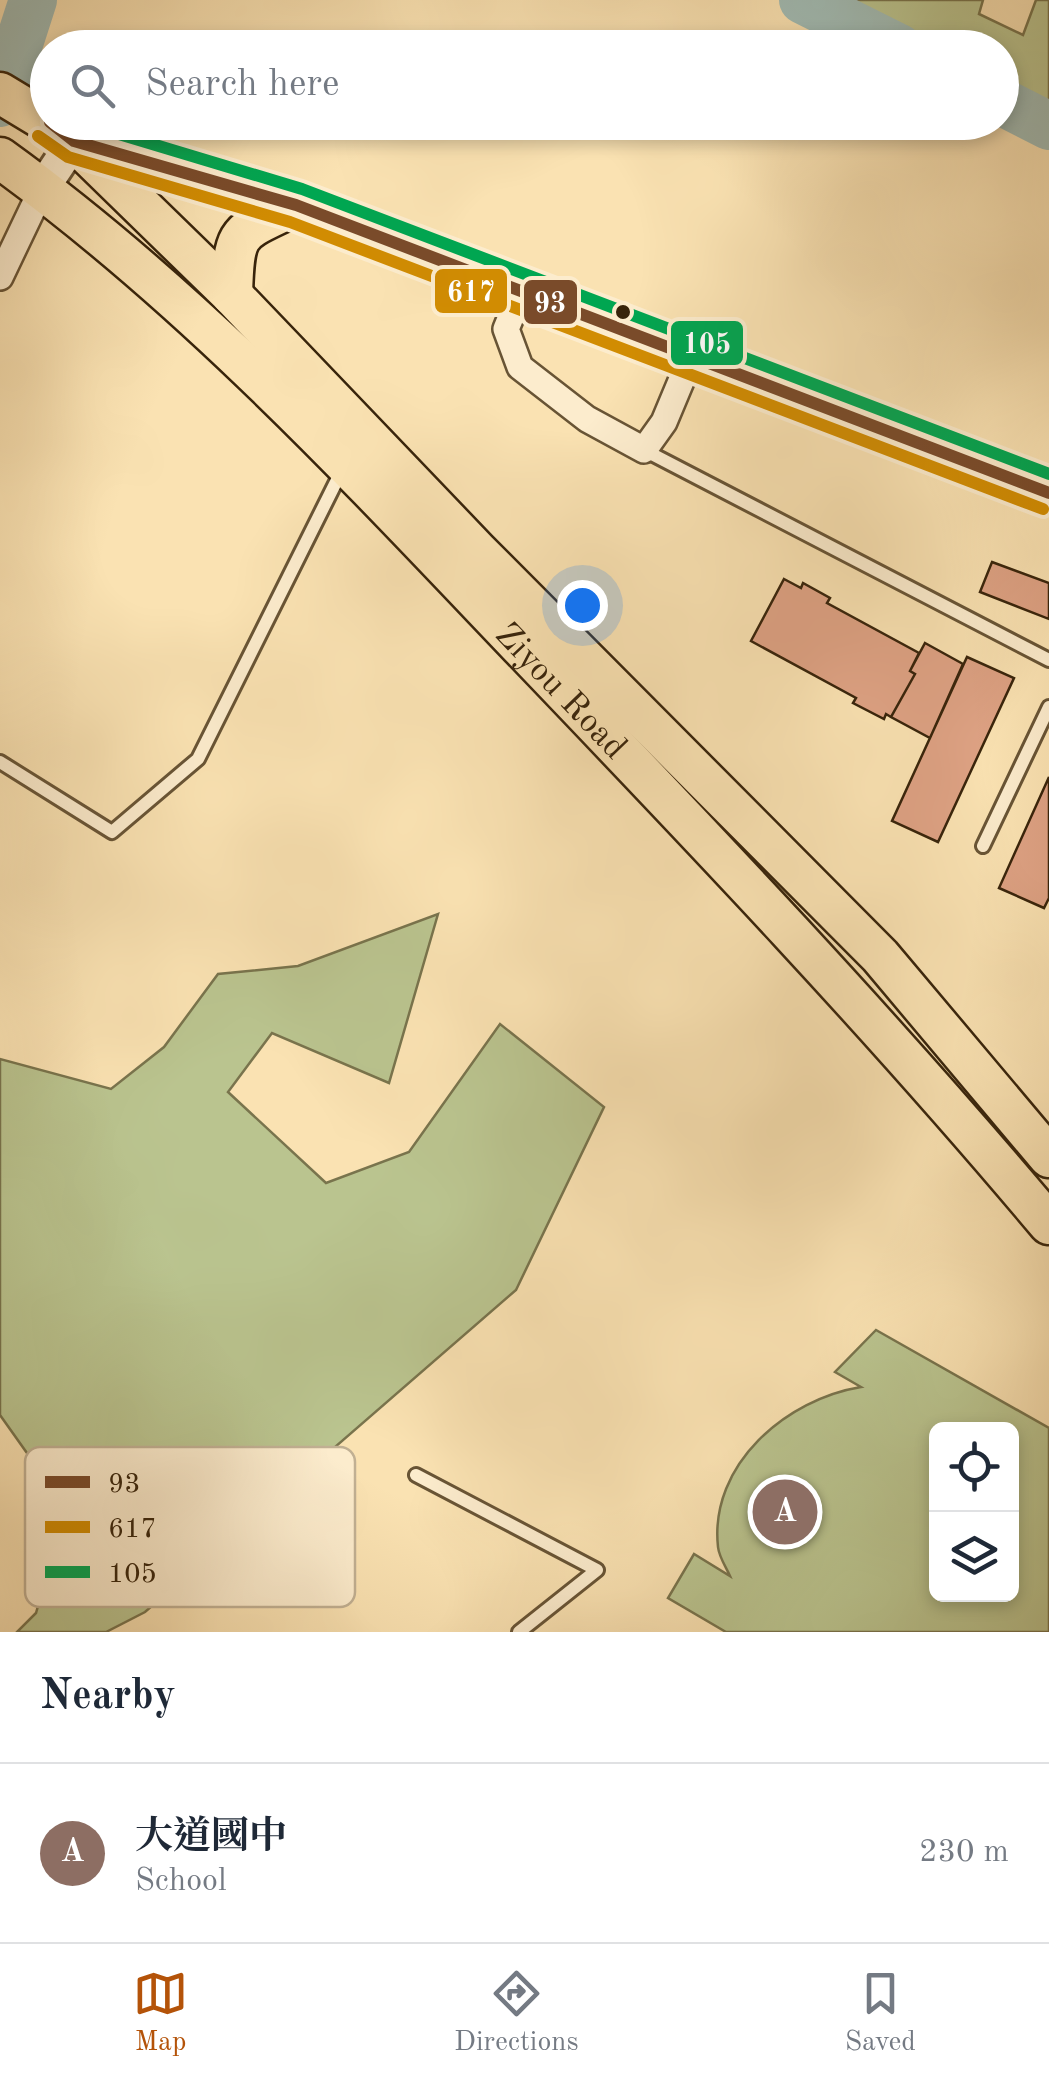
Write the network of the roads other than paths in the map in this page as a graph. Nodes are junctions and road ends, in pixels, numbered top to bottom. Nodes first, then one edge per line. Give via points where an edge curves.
1 (41, 140) edge
2 (65, 140) edge
3 (105, 140) edge
4 (0, 158) edge
5 (42, 188) junction
6 (296, 206) junction
7 (0, 277) edge
8 (522, 290) junction
9 (232, 295) junction
10 (692, 355) junction
11 (644, 450) junction
12 (346, 462) junction
13 (1049, 493) edge
14 (1049, 660) edge
15 (1049, 707) edge
16 (0, 762) edge
17 (983, 846) dead end
18 (1049, 1158) edge
19 (1049, 1224) edge
20 (416, 1476) dead end
21 (520, 1632) edge

1 - 5 street
2 - 9 main road, Ziyou Road
3 - 6 street
4 - 5 main road, Ziyou Road
5 - 7 street
5 - 12 main road, Ziyou Road via 168,294
6 - 8 street
6 - 9 main road via 249,228 233,247
8 - 10 street
8 - 11 street via 506,329 520,367 587,418
9 - 18 main road, Ziyou Road via 880,956
10 - 11 street via 664,422
10 - 13 street
11 - 14 lane
12 - 16 lane via 198,758 112,832
12 - 19 main road, Ziyou Road via 953,1109
15 - 17 lane
20 - 21 lane via 598,1570

